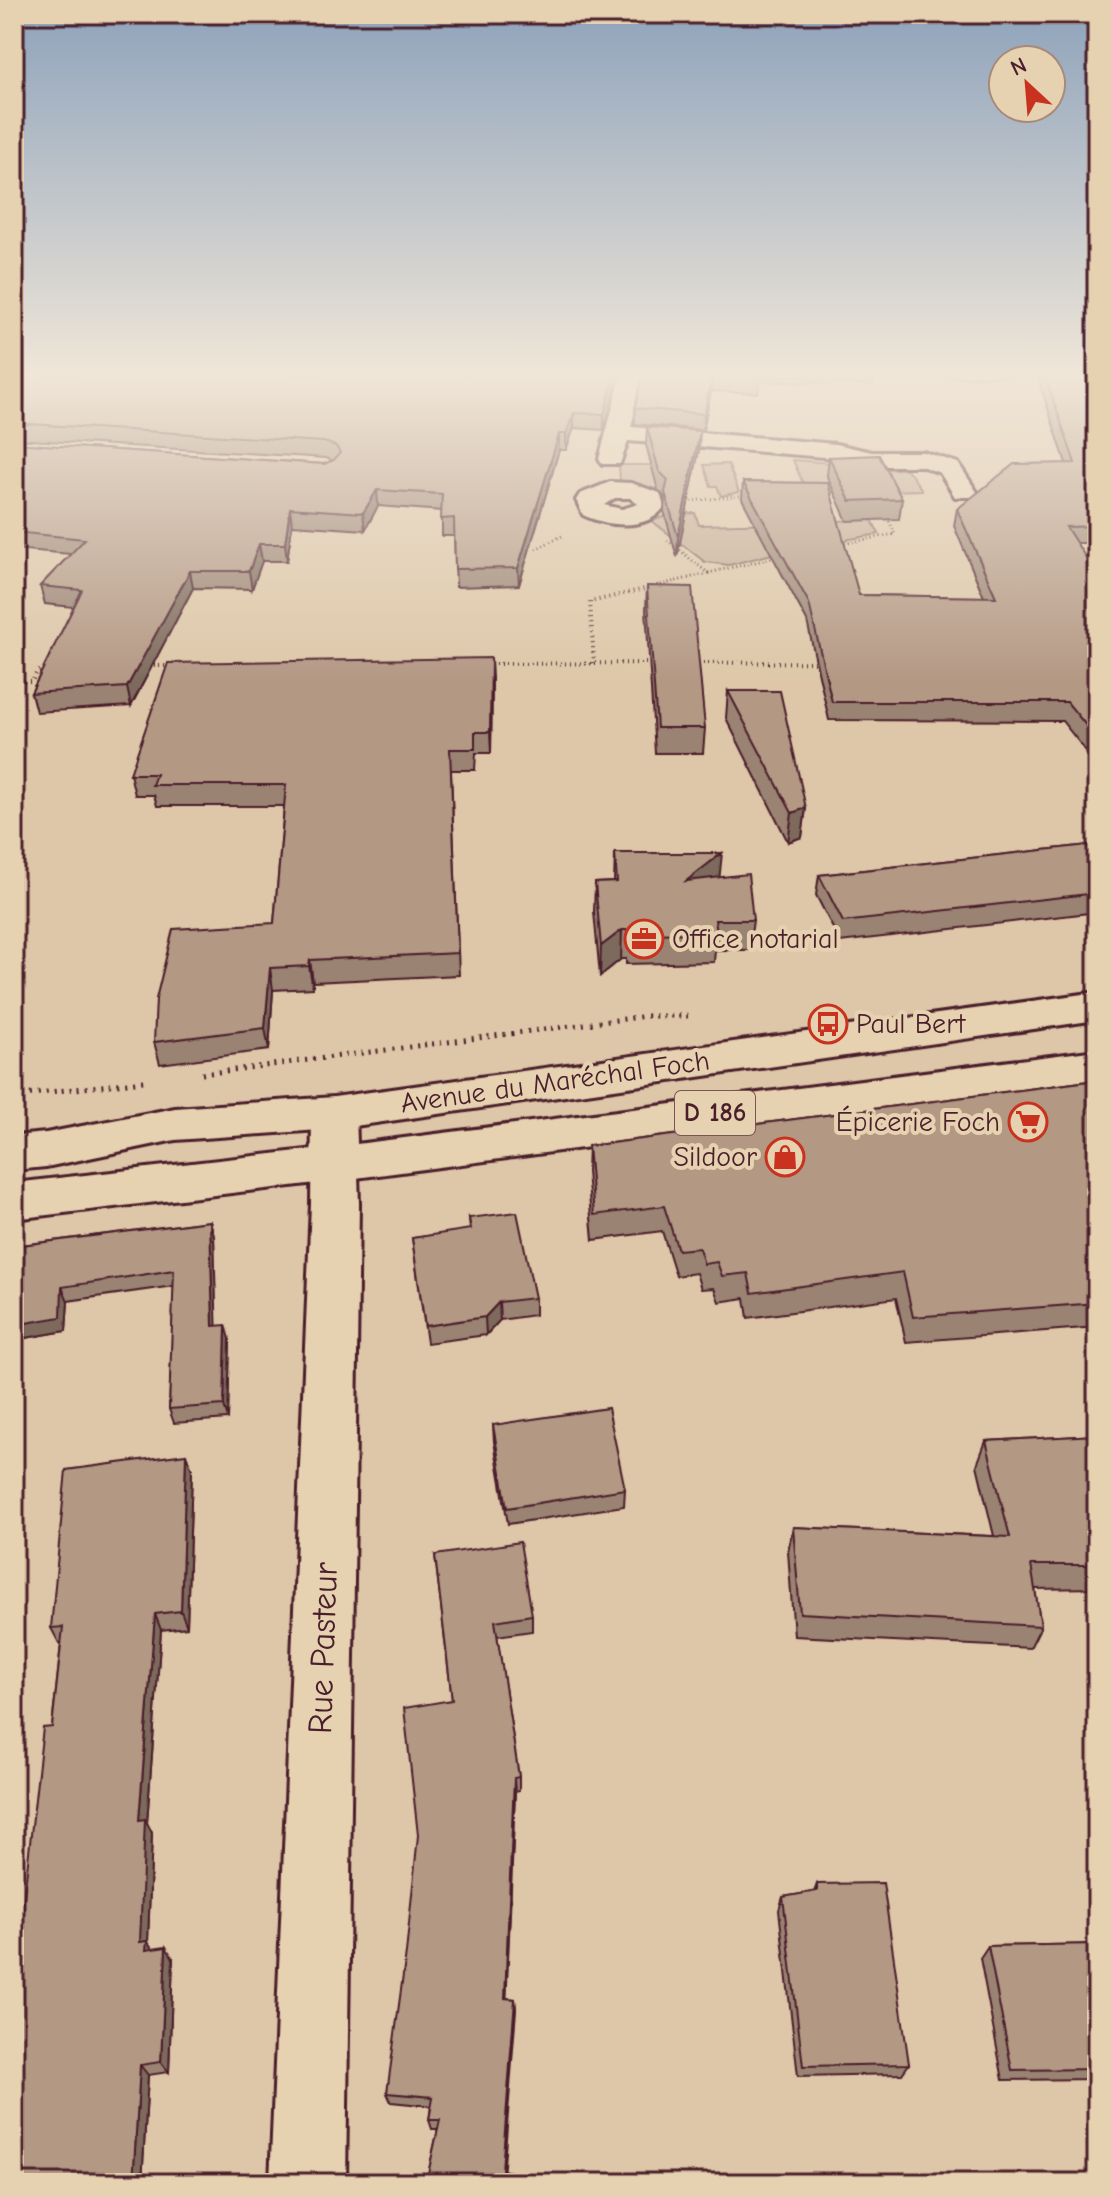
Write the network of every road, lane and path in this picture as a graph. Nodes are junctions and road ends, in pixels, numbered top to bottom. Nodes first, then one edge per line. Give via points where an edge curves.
1 (610, 479) edge
2 (956, 479) edge
3 (964, 492) dead end
4 (750, 494) edge
5 (643, 509) junction
6 (885, 511) edge
7 (839, 545) edge
8 (782, 556) edge
9 (708, 573) junction
10 (830, 662) edge
11 (594, 663) junction
12 (657, 663) edge
13 (688, 663) edge
14 (482, 664) edge
15 (147, 666) edge
16 (179, 666) edge
17 (51, 667) edge
18 (14, 681) edge
19 (1097, 1006) edge
20 (693, 1016) dead end
21 (1097, 1065) edge
22 (193, 1075) dead end
23 (148, 1080) dead end
24 (14, 1096) edge
25 (334, 1139) junction
26 (14, 1153) edge
27 (14, 1201) edge
28 (308, 2183) edge

1 - 5 main road via 610,490 639,492
2 - 3 main road
4 - 5 path
5 - 9 path
6 - 7 path via 895,534
8 - 9 path
9 - 11 path via 590,602
10 - 13 path
11 - 12 path
11 - 14 path
15 - 16 path
17 - 18 path via 37,672 32,681
19 - 25 main road, Avenue du Maréchal Foch / D 186
20 - 22 path via 647,1016
21 - 25 main road, Avenue du Maréchal Foch / D 186
23 - 24 path
25 - 26 main road, Avenue du Maréchal Foch / D 186 via 175,1124
25 - 27 main road, Avenue du Maréchal Foch / D 186
25 - 28 main road, Rue Pasteur

